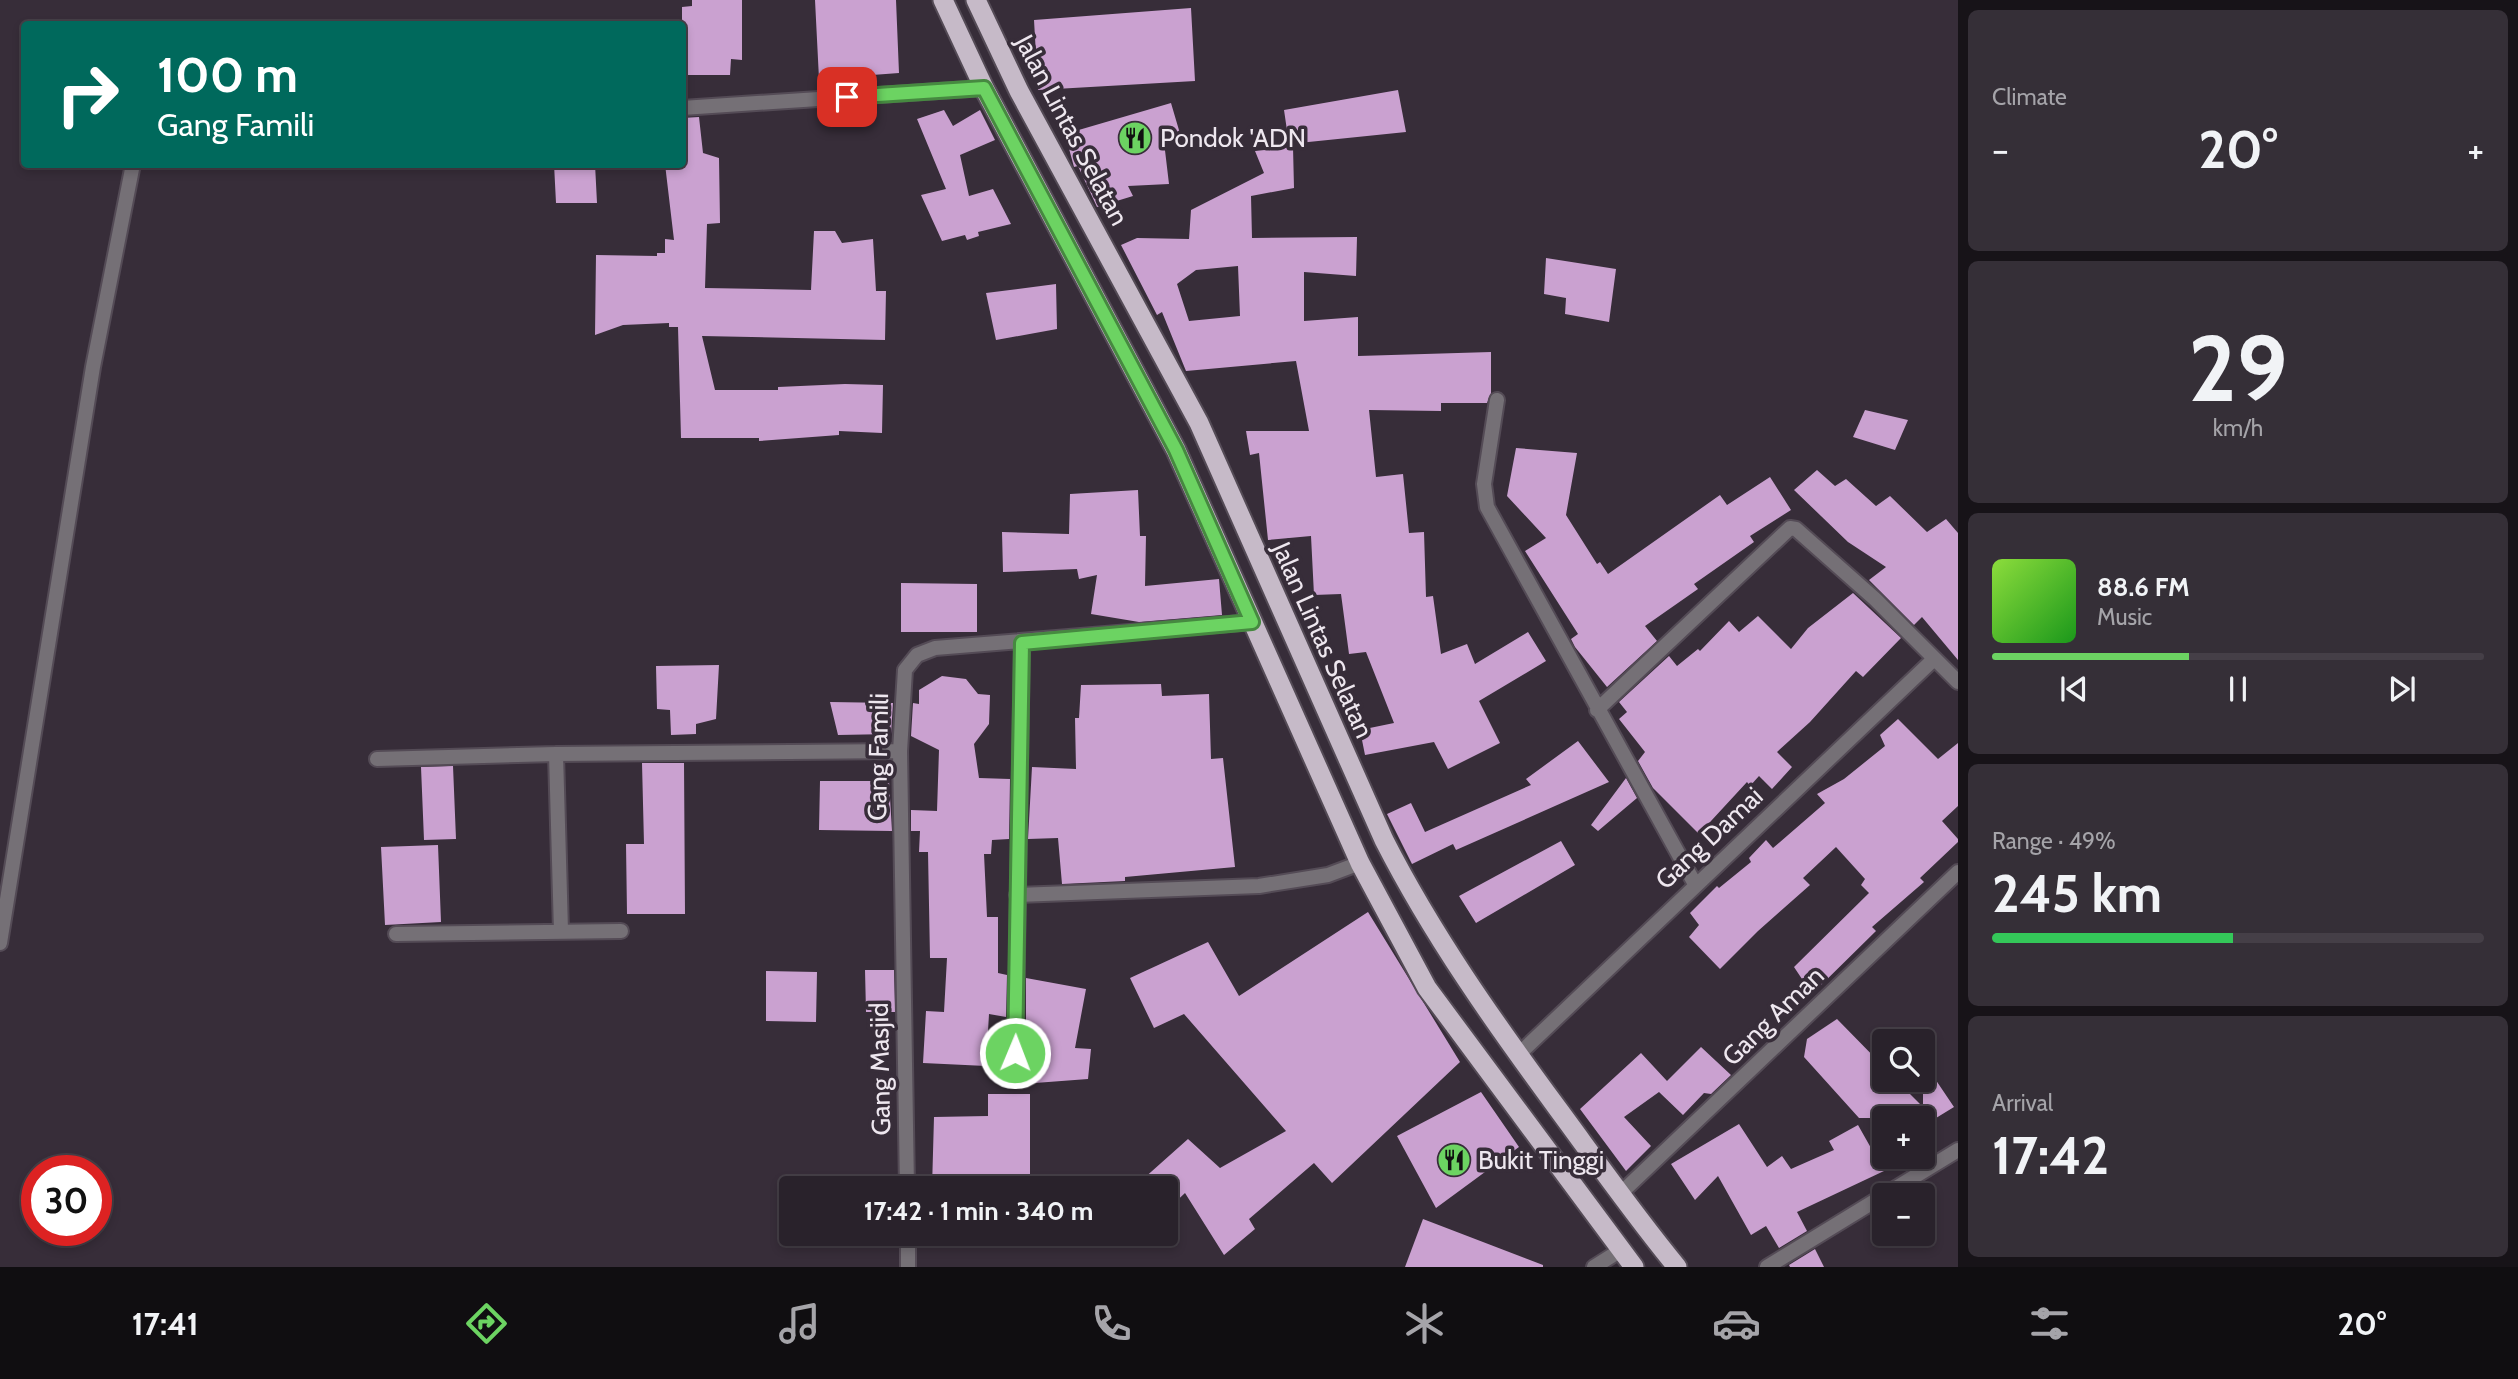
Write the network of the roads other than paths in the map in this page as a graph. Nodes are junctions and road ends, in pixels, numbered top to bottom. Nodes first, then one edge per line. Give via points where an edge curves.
1 (943, 0) edge
2 (976, 0) edge
3 (984, 88) junction
4 (686, 108) edge
5 (132, 168) edge
6 (1140, 315) junction
7 (1113, 327) junction
8 (1497, 400) dead end
9 (1252, 622) junction
10 (1022, 643) junction
11 (1934, 659) junction
12 (1958, 682) edge
13 (1598, 710) junction
14 (900, 751) junction
15 (556, 754) junction
16 (377, 759) dead end
17 (1360, 863) junction
18 (1958, 872) edge
19 (1695, 884) junction
20 (1017, 895) junction
21 (561, 931) junction
22 (621, 931) dead end
23 (396, 934) dead end
24 (0, 943) edge
25 (901, 948) joint
26 (1518, 1055) junction
27 (1014, 1079) dead end
28 (1958, 1150) edge
29 (907, 1176) edge
30 (1620, 1194) junction
31 (908, 1246) edge
32 (1621, 1250) junction
33 (908, 1267) edge
34 (1594, 1267) edge
35 (1634, 1267) edge
36 (1677, 1267) edge
37 (1768, 1267) edge

1 - 3 highway
2 - 6 highway, Jalan Lintas Selatan via 1019,91
3 - 4 street
3 - 7 highway
5 - 24 street via 93,368
6 - 7 highway
6 - 26 highway, Jalan Lintas Selatan via 1199,423 1389,850 1453,962
7 - 9 highway via 1176,450
8 - 13 street via 1484,484 1487,507
9 - 10 street, Gang Famili
9 - 17 highway
10 - 14 street, Gang Famili via 935,649 917,655 905,670
10 - 20 street
11 - 12 street
11 - 13 street via 1875,599 1796,528 1790,528
11 - 19 street, Gang Damai
13 - 19 street
14 - 15 street
14 - 25 street, Gang Famili
15 - 16 street
15 - 21 street
17 - 20 street via 1328,875 1259,886
17 - 32 highway via 1427,988
18 - 30 street, Gang Aman
19 - 26 street, Gang Damai
20 - 27 street
21 - 22 street
21 - 23 street
25 - 29 street, Gang Masjid
26 - 30 highway, Jalan Lintas Selatan
28 - 37 street
30 - 36 highway, Jalan Lintas Selatan
31 - 33 street
32 - 34 street
32 - 35 highway

